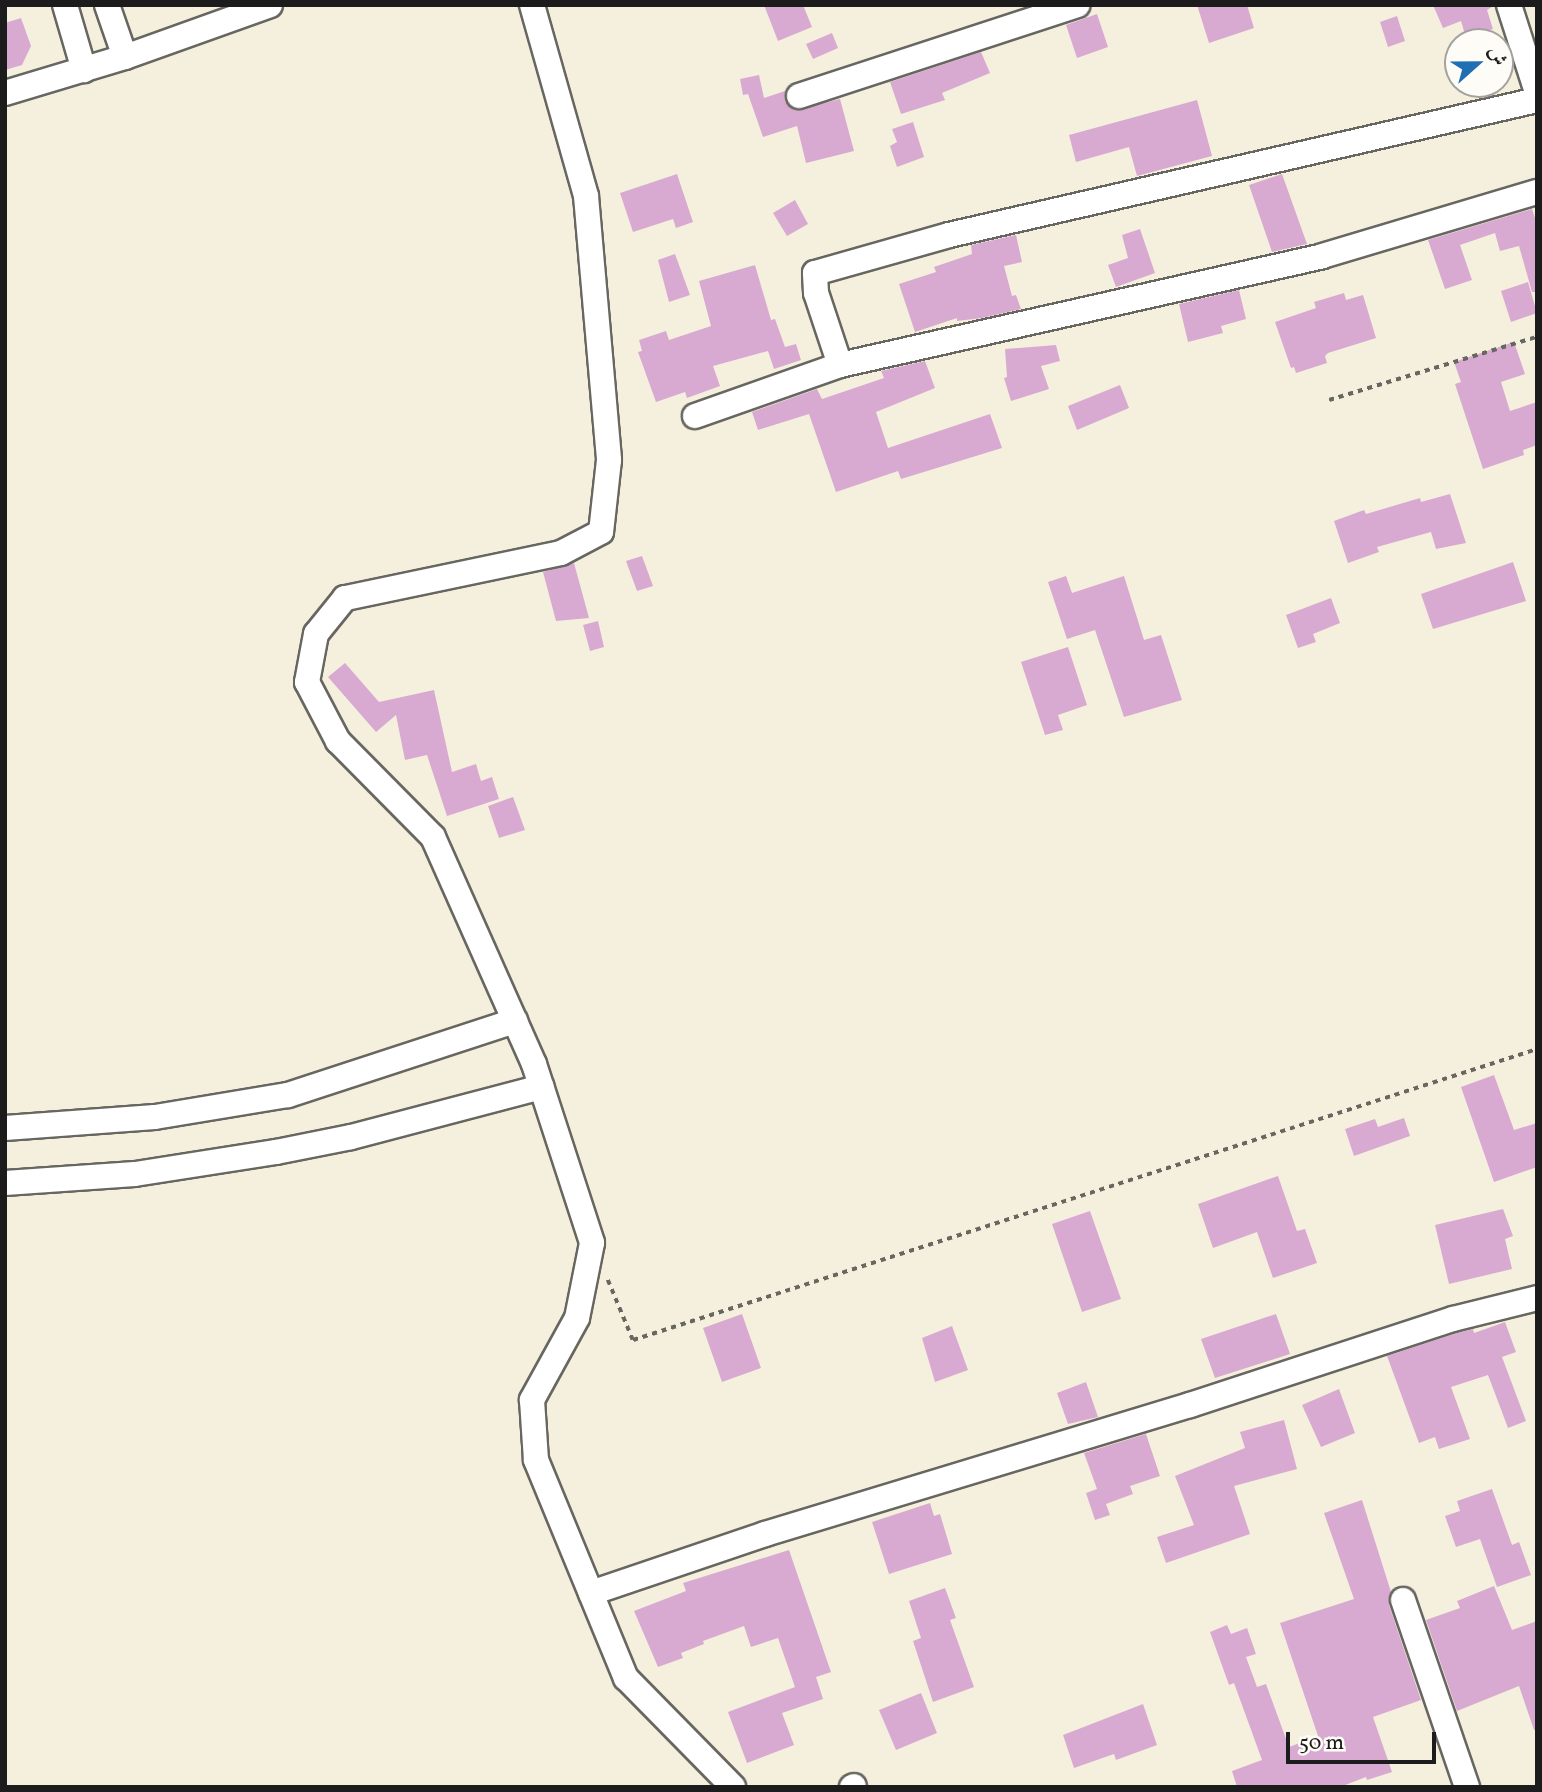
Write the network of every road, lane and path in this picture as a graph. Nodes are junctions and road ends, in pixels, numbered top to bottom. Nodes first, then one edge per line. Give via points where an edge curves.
1 (65, 5) edge
2 (107, 5) edge
3 (270, 5) edge
4 (532, 5) edge
5 (1078, 5) edge
6 (1509, 5) edge
7 (125, 57) junction
8 (84, 70) junction
9 (1534, 77) edge
10 (5, 93) edge
11 (799, 96) dead end
12 (1537, 100) edge
13 (1537, 192) edge
14 (1537, 337) edge
15 (840, 365) junction
16 (1329, 400) dead end
17 (695, 416) dead end
18 (515, 1021) junction
19 (1537, 1049) edge
20 (542, 1087) junction
21 (5, 1128) edge
22 (5, 1183) edge
23 (607, 1279) dead end
24 (1537, 1298) edge
25 (591, 1593) junction
26 (1403, 1600) dead end
27 (733, 1787) edge
28 (1467, 1787) edge

1 - 8 street
2 - 7 street
3 - 7 street
4 - 18 street via 586,197 609,460 601,532 561,553 345,598 316,634 307,682 338,741 433,837
5 - 11 street
6 - 9 street
7 - 8 street
8 - 10 street
12 - 15 street via 949,235 815,273 816,293
13 - 15 street via 1322,256
14 - 16 path
15 - 17 street
18 - 20 street
18 - 21 street via 288,1095 155,1117
19 - 23 path via 633,1340
20 - 22 street via 276,1152 135,1174
20 - 25 street via 592,1243 577,1318 532,1400 536,1460
24 - 25 street via 1452,1319
25 - 27 street via 626,1678
26 - 28 street

